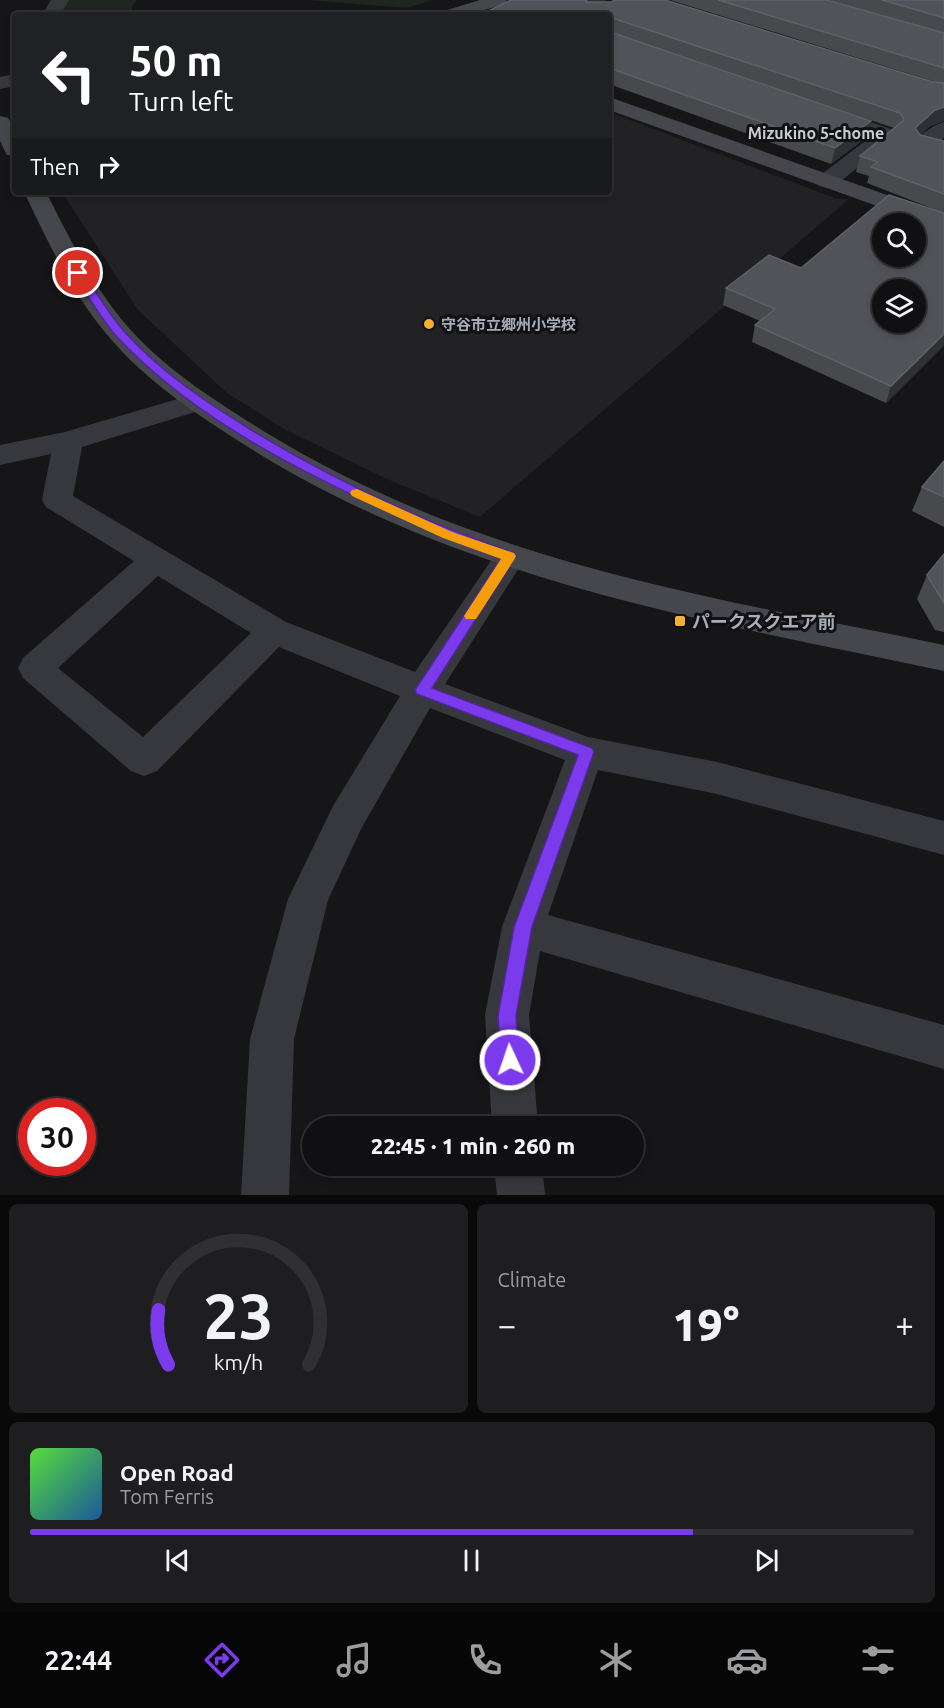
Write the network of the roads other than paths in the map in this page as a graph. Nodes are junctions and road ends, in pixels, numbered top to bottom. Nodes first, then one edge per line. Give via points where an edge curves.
1 (498, 0) edge
2 (460, 12) edge
3 (612, 104) edge
4 (810, 107) edge
5 (5, 121) edge
6 (944, 128) edge
7 (12, 141) edge
8 (944, 151) edge
9 (827, 181) junction
10 (37, 195) edge
11 (944, 224) edge
12 (198, 402) junction
13 (68, 441) junction
14 (0, 455) edge
15 (510, 556) junction
16 (155, 561) junction
17 (274, 631) junction
18 (944, 658) edge
19 (422, 690) junction
20 (586, 752) junction
21 (944, 838) edge
22 (523, 927) junction
23 (944, 1047) edge
24 (514, 1116) edge
25 (519, 1176) edge
26 (265, 1195) edge
27 (521, 1195) edge

1 - 2 street
3 - 9 street
4 - 9 street via 887,134
5 - 7 street
6 - 8 street via 924,144
9 - 11 street
10 - 12 street via 71,260 118,332
12 - 13 street
12 - 15 street via 300,465 447,535
13 - 14 street
13 - 16 street via 57,500
15 - 18 street via 676,601
15 - 19 street
16 - 17 street
16 - 17 street via 35,668 144,760
17 - 19 street
19 - 20 street
19 - 26 street via 346,818 308,898 272,1039
20 - 21 street via 717,778
20 - 22 street
22 - 23 street
22 - 24 street via 507,1016
25 - 27 street

